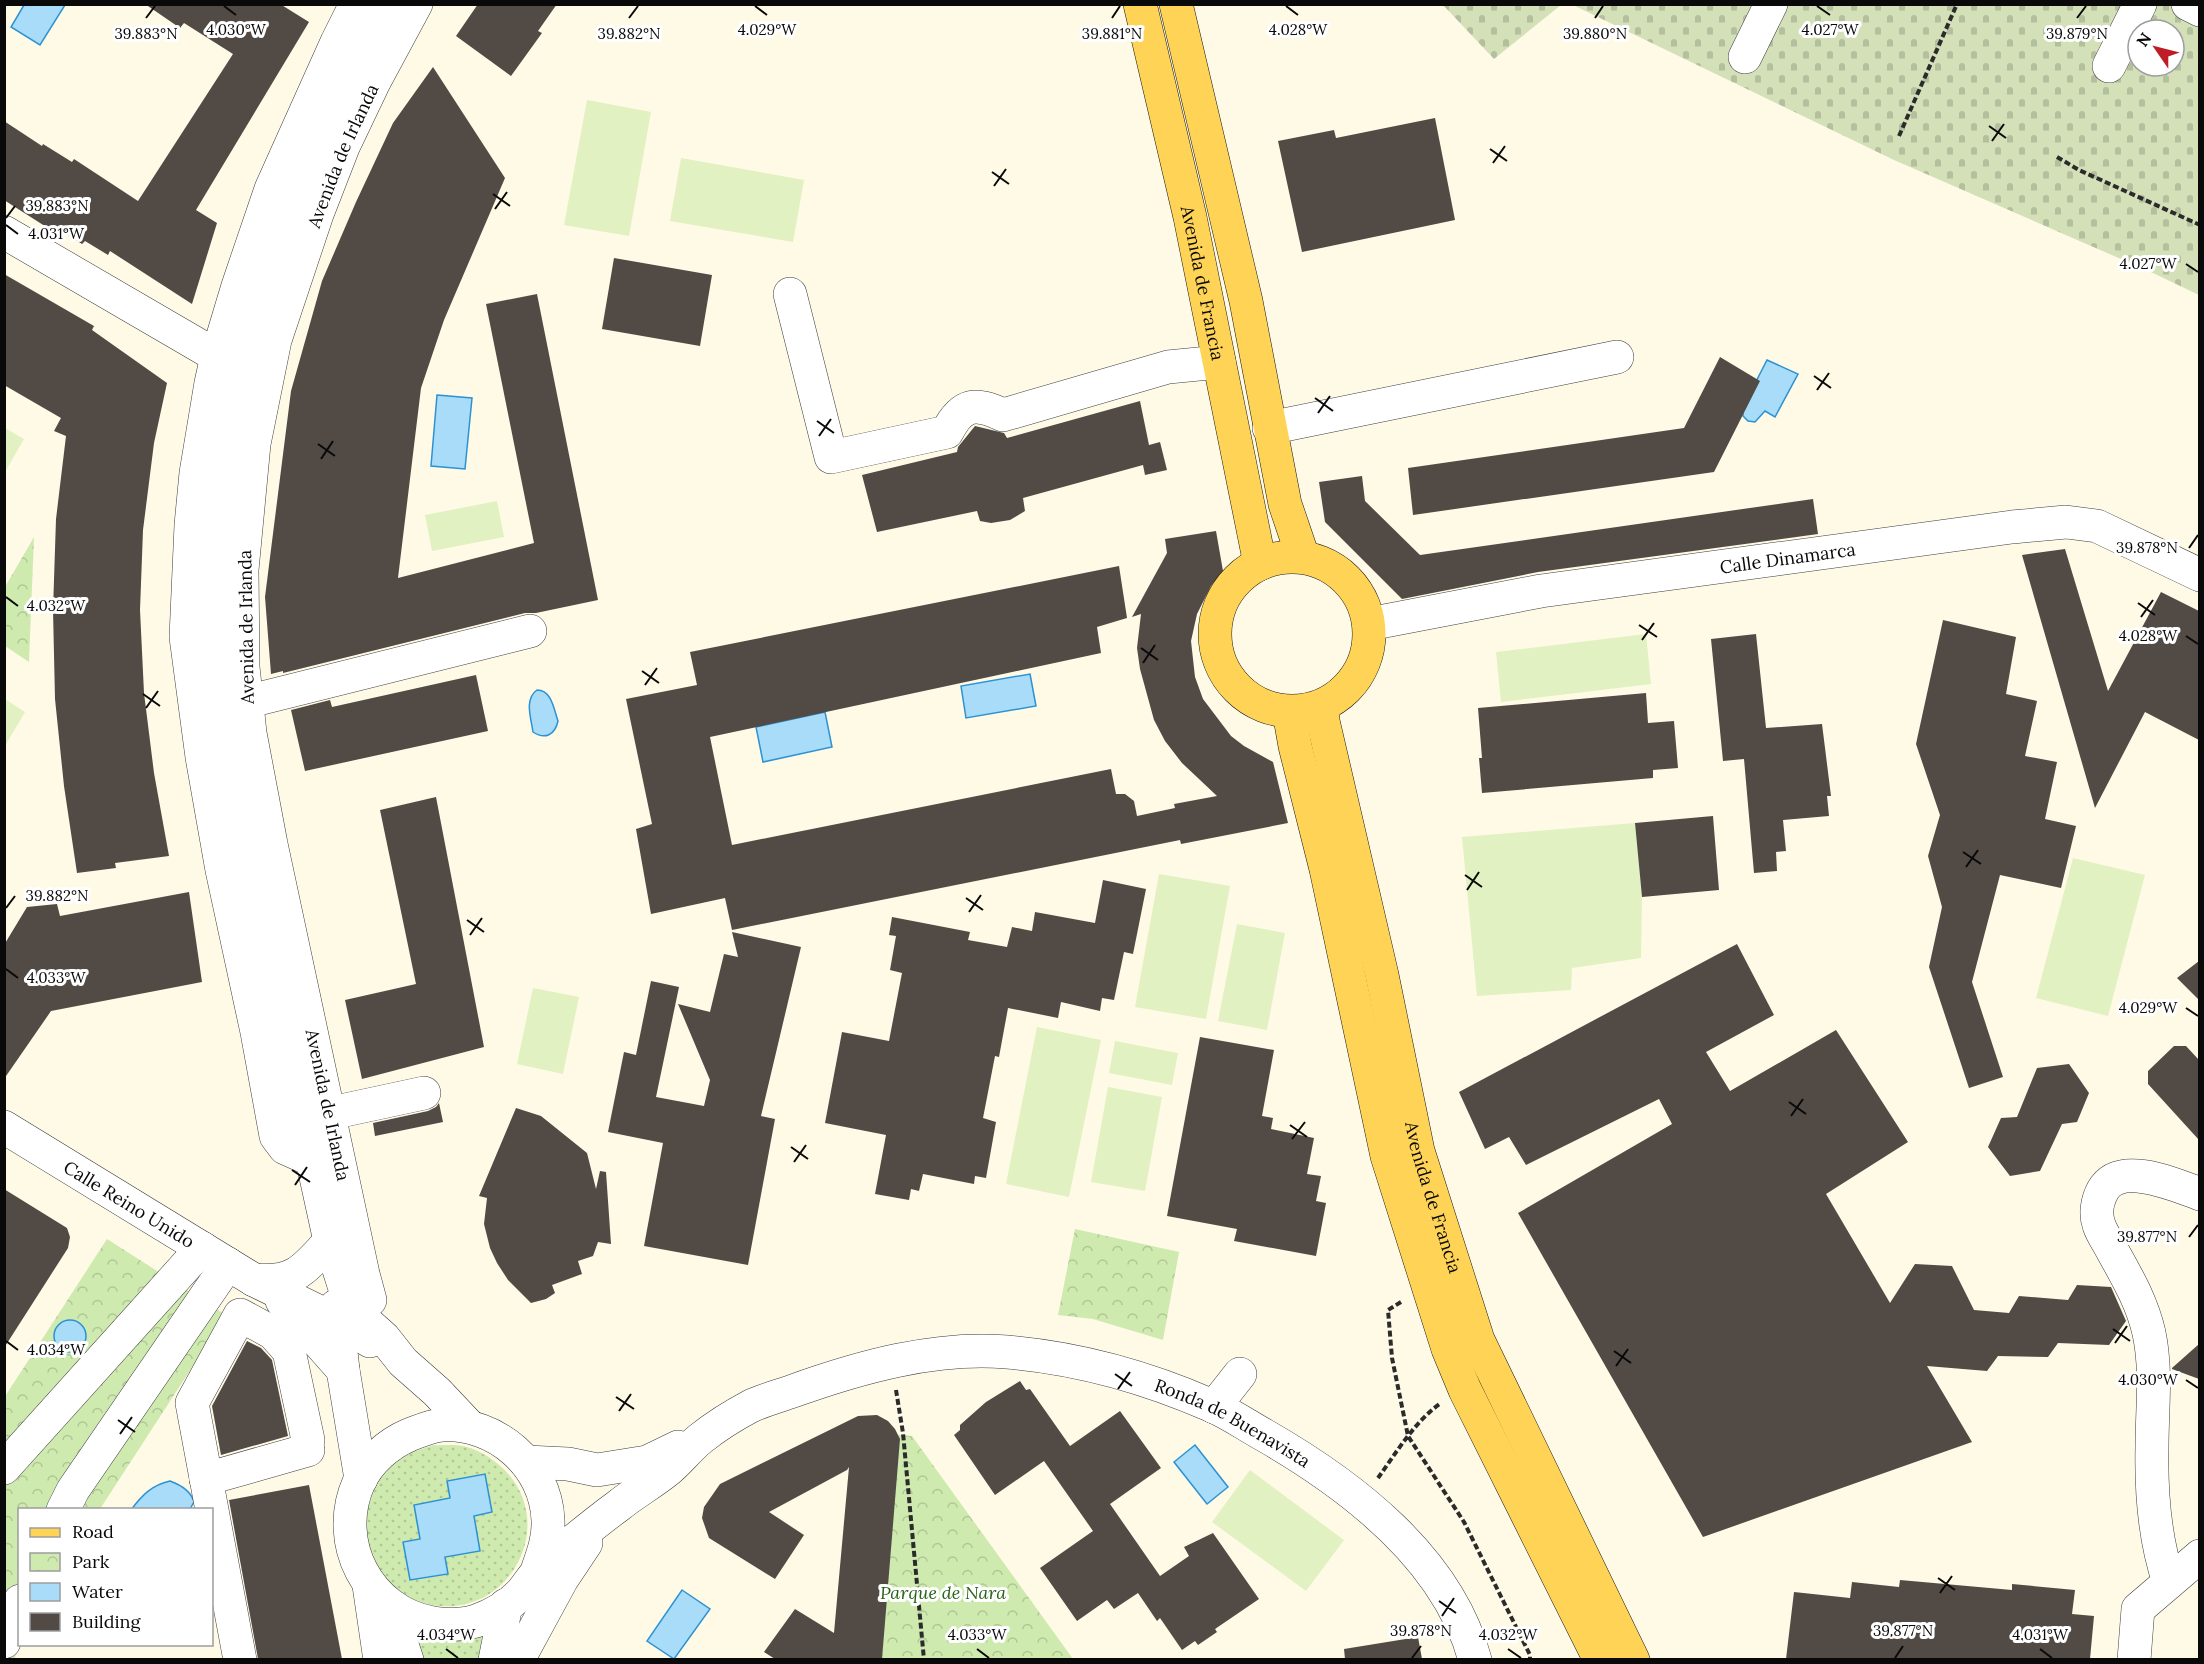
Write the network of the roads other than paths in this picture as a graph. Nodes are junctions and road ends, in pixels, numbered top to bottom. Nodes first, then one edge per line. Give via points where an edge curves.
1 (356, 4) edge
2 (387, 4) edge
3 (416, 4) edge
4 (1140, 4) edge
5 (1176, 4) edge
6 (1771, 4) edge
7 (2140, 4) edge
8 (2188, 4) edge
9 (2199, 10) edge
10 (1745, 57) dead end
11 (2109, 66) dead end
12 (4, 232) edge
13 (790, 294) dead end
14 (217, 356) junction
15 (1617, 357) dead end
16 (1219, 362) junction
17 (1269, 428) junction
18 (1303, 557) junction
19 (1260, 564) junction
20 (2199, 575) edge
21 (1370, 624) junction
22 (530, 631) dead end
23 (246, 702) junction
24 (1323, 706) junction
25 (1289, 712) junction
26 (235, 868) junction
27 (424, 1093) dead end
28 (316, 1117) junction
29 (4, 1127) edge
30 (312, 1160) junction
31 (2199, 1194) edge
32 (330, 1241) junction
33 (239, 1271) junction
34 (338, 1321) junction
35 (394, 1350) junction
36 (343, 1370) junction
37 (1240, 1374) dead end
38 (1214, 1407) junction
39 (470, 1427) junction
40 (699, 1440) junction
41 (526, 1462) junction
42 (4, 1468) edge
43 (206, 1479) junction
44 (361, 1479) junction
45 (64, 1508) edge
46 (211, 1508) edge
47 (616, 1508) junction
48 (213, 1516) edge
49 (2199, 1556) edge
50 (537, 1571) junction
51 (2169, 1582) junction
52 (376, 1592) junction
53 (506, 1605) junction
54 (18, 1606) edge
55 (4, 1642) edge
56 (240, 1659) edge
57 (380, 1659) edge
58 (407, 1659) edge
59 (495, 1659) edge
60 (518, 1659) edge
61 (1475, 1659) edge
62 (1600, 1659) edge
63 (1633, 1659) edge
64 (2134, 1659) edge

1 - 14 street, Avenida de Irlanda via 271,189
2 - 26 street, Avenida de Irlanda via 325,127 283,231 234,401 220,495 217,581 219,684 232,787
3 - 23 street, Avenida de Irlanda via 343,147 275,340 254,444 242,570
4 - 16 main road, Avenida de Francia
5 - 17 main road, Avenida de Francia via 1246,301
6 - 10 street
7 - 11 street
8 - 9 street
12 - 14 street
13 - 16 street via 831,457 947,432 962,411 972,406 983,406 1003,415 1168,367
14 - 26 street, Avenida de Irlanda via 195,473 186,637 202,756
15 - 17 street
16 - 19 main road, Avenida de Francia
17 - 18 main road, Avenida de Francia via 1285,504
18 - 19 main road
18 - 21 main road via 1323,562 1354,587
19 - 25 main road via 1238,578 1223,599 1215,624 1216,650 1225,674 1242,694 1264,707
20 - 21 street, Calle Dinamarca via 2097,526 2066,522 1541,591
21 - 24 main road via 1364,664 1340,696
22 - 23 street
23 - 28 street, Avenida de Irlanda
24 - 25 main road
24 - 63 main road, Avenida de Francia via 1323,721 1418,1151 1478,1340
25 - 62 main road, Avenida de Francia via 1387,1156 1448,1349
26 - 28 street, Avenida de Irlanda
26 - 30 street, Avenida de Irlanda via 257,1032 276,1136 285,1148
27 - 28 street
28 - 30 street, Avenida de Irlanda
28 - 35 street, Avenida de Irlanda via 363,1274
29 - 33 street, Calle Reino Unido
30 - 32 street, Avenida de Irlanda
31 - 51 street via 2161,1180 2116,1177 2104,1188 2097,1203 2098,1224 2139,1298 2154,1356 2153,1509
32 - 33 street via 290,1278 274,1282
32 - 34 street, Avenida de Irlanda
32 - 35 street, Avenida de Irlanda via 356,1313
33 - 34 street, Calle Reino Unido
33 - 36 street, Calle Reino Unido
33 - 42 street
33 - 45 street via 73,1490
34 - 35 street, Calle Reino Unido
34 - 36 street, Avenida de Irlanda
35 - 39 street, Avenida de Irlanda
36 - 44 street, Avenida de Irlanda
37 - 38 street
38 - 40 street, Ronda de Buenavista via 1173,1390 1079,1362 1004,1352 964,1352 891,1362 832,1378 755,1404
38 - 61 street, Ronda de Buenavista via 1325,1472 1411,1546 1436,1579 1462,1625
39 - 41 street, Ronda de Buenavista via 490,1434
39 - 44 street, Ronda de Buenavista via 428,1427 395,1441 373,1461
40 - 41 street, Ronda de Buenavista via 647,1462 597,1470
40 - 47 street, Ronda de Buenavista via 671,1468
41 - 50 street, Ronda de Buenavista via 539,1482 548,1518 548,1540
43 - 43 street via 308,1445 301,1360 273,1333 240,1315 192,1402
43 - 46 street
44 - 52 street, Ronda de Buenavista via 350,1514 351,1542 356,1562
47 - 50 street, Ronda de Buenavista
47 - 60 street, Ronda de Buenavista via 578,1555
48 - 56 street
49 - 51 street
50 - 53 street, Ronda de Buenavista
51 - 64 street via 2138,1609
52 - 53 street, Ronda de Buenavista via 412,1617 445,1625 477,1621
52 - 57 street, Ronda de Buenavista
52 - 58 street, Ronda de Buenavista
53 - 59 street
54 - 55 street

